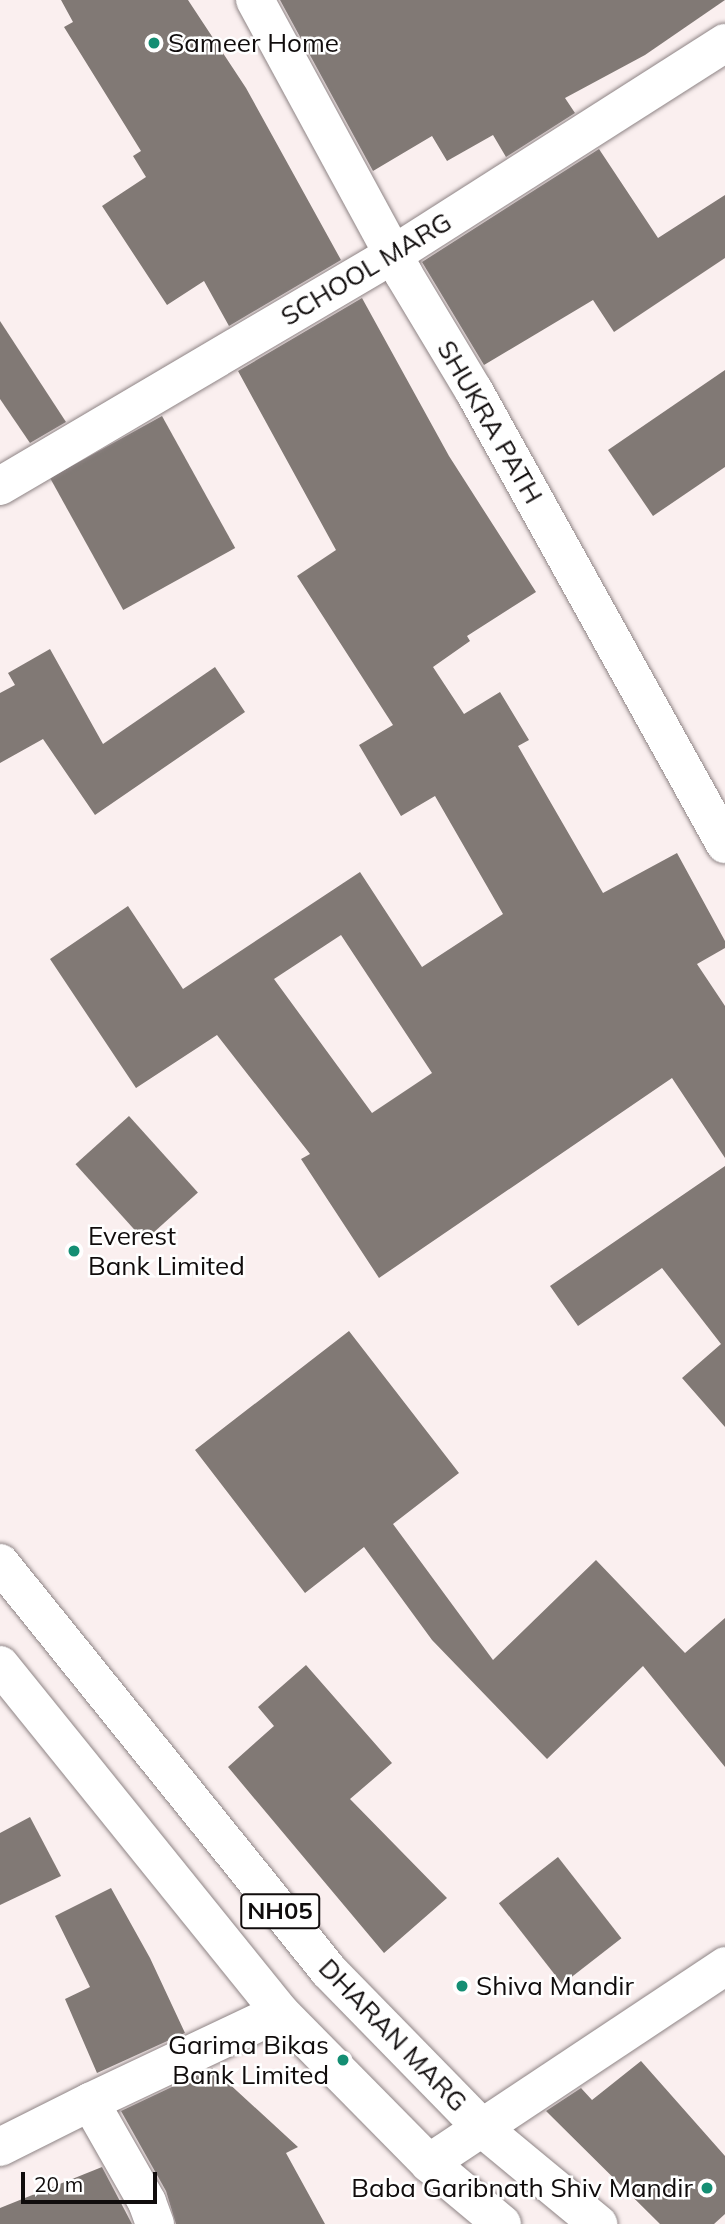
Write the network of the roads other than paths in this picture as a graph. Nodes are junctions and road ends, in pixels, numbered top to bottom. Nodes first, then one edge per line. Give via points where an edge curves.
1 (255, 0) edge
2 (725, 43) edge
3 (394, 254) junction
4 (0, 486) edge
5 (725, 844) edge
6 (0, 1563) edge
7 (0, 1665) edge
8 (725, 1966) edge
9 (280, 2012) junction
10 (90, 2102) junction
11 (482, 2128) junction
12 (0, 2147) edge
13 (429, 2163) junction
14 (155, 2224) edge
15 (502, 2224) edge
16 (598, 2224) edge

1 - 3 street, SHUKRA PATH
2 - 3 street, SCHOOL MARG
3 - 4 street, SCHOOL MARG
3 - 5 street, SHUKRA PATH
6 - 11 street, DHARAN MARG / NH05 via 329,1971
7 - 9 street, NH05
8 - 11 street
9 - 10 street
9 - 13 street, NH05
10 - 12 street
10 - 14 street
11 - 13 street
11 - 16 street, DHARAN MARG / NH05
13 - 15 street, NH05

